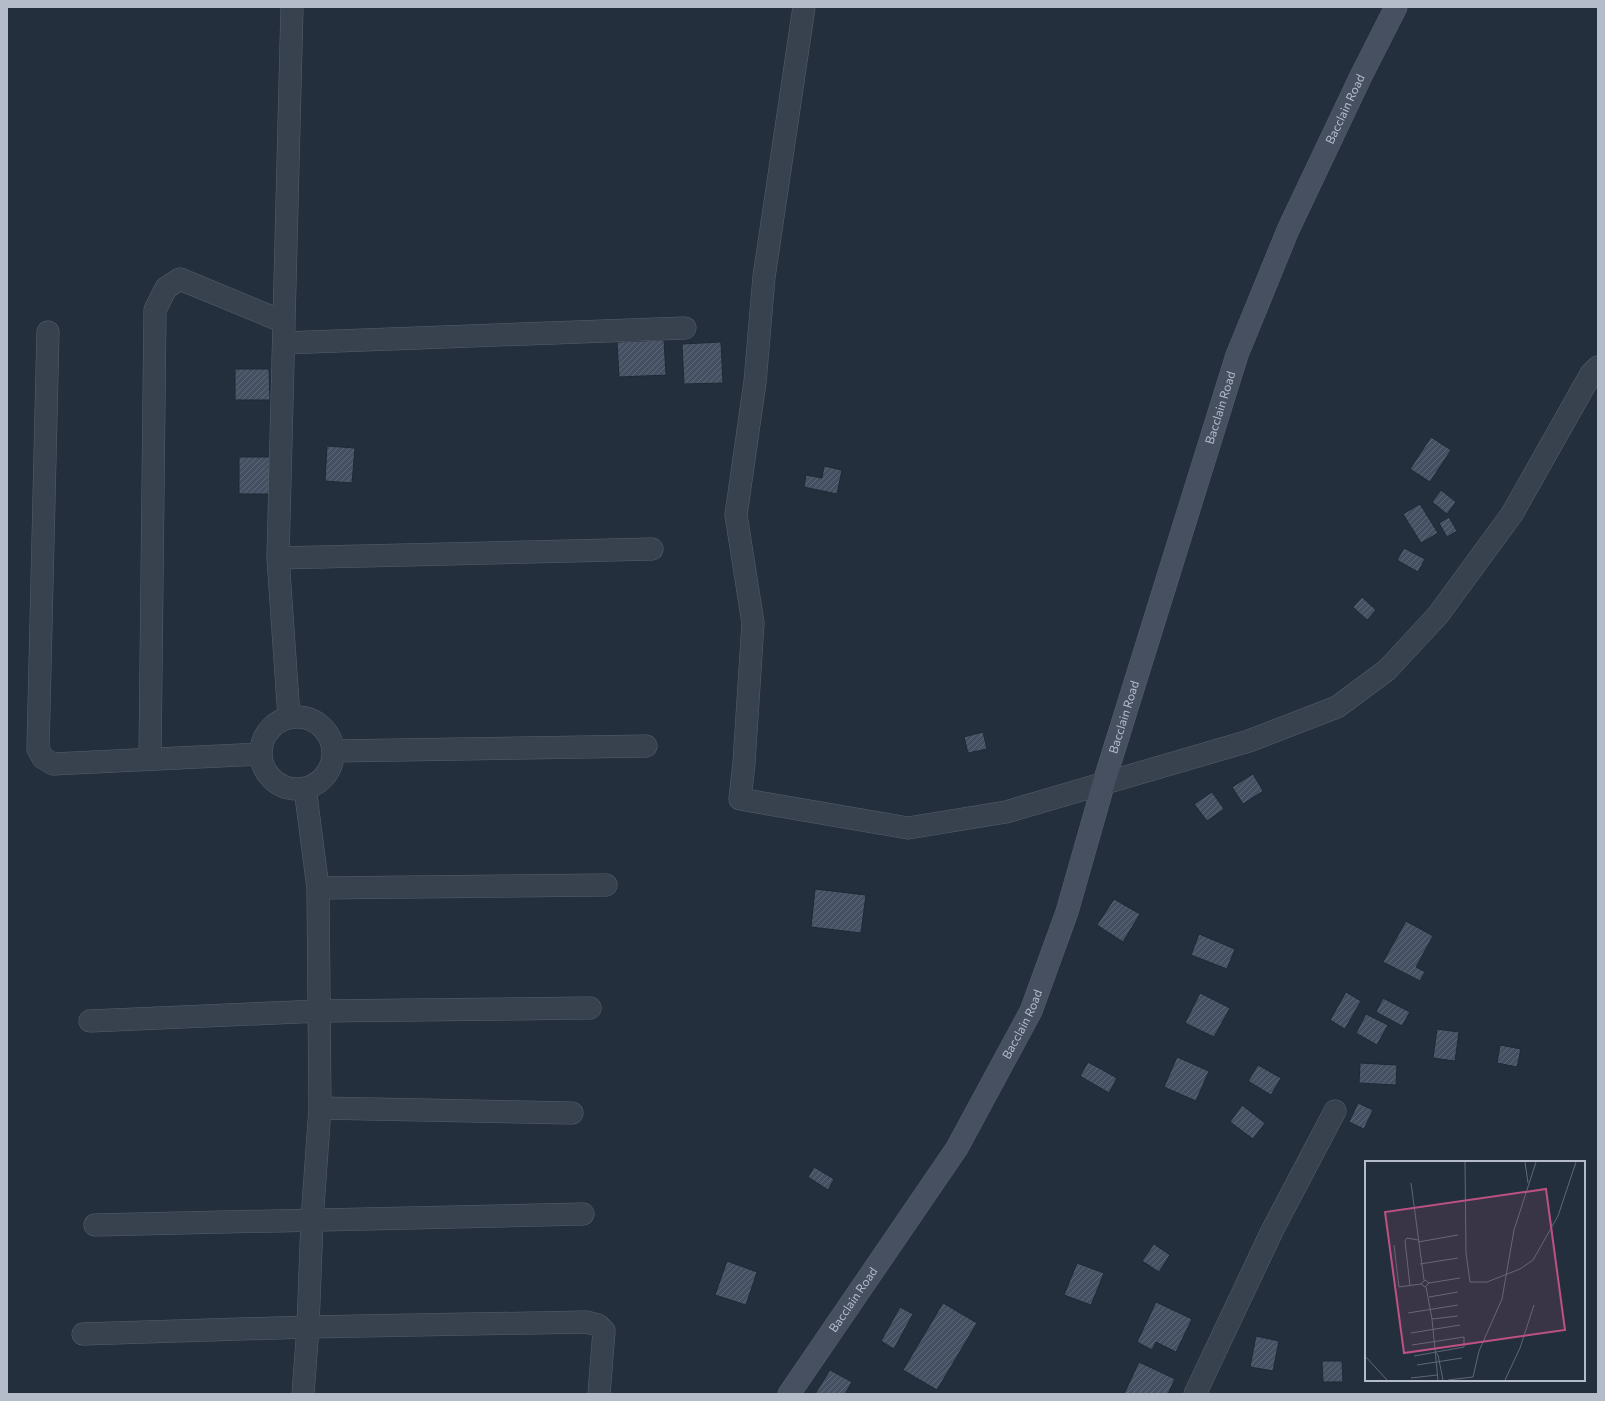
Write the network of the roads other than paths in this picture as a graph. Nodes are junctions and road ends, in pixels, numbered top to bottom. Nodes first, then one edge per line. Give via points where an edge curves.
1 (292, 7) edge
2 (804, 7) edge
3 (1396, 7) edge
4 (684, 328) dead end
5 (48, 332) dead end
6 (284, 333) junction
7 (1598, 367) edge
8 (652, 549) dead end
9 (278, 558) junction
10 (289, 718) junction
11 (646, 746) dead end
12 (334, 751) junction
13 (261, 754) junction
14 (150, 759) junction
15 (1104, 782) junction
16 (305, 788) junction
17 (606, 885) dead end
18 (318, 888) junction
19 (590, 1008) dead end
20 (320, 1011) junction
21 (90, 1021) dead end
22 (320, 1108) junction
23 (1335, 1111) dead end
24 (572, 1113) dead end
25 (583, 1214) dead end
26 (312, 1220) junction
27 (95, 1225) dead end
28 (308, 1327) junction
29 (83, 1334) dead end
30 (303, 1394) edge
31 (599, 1394) edge
32 (790, 1394) edge
33 (1195, 1394) edge

1 - 6 street
2 - 15 street via 764,277 755,382 736,515 753,623 740,799 908,828 1006,812
3 - 15 main road, Bacclain Road via 1360,76 1288,230 1237,355
4 - 6 street
5 - 14 street via 38,749 43,758 53,764
6 - 9 street
6 - 14 street via 180,279 166,288 155,310
7 - 15 street via 1591,374 1512,514 1438,615 1387,670 1337,707 1249,741
8 - 9 street
9 - 10 street
10 - 12 street via 314,720 324,728 331,739
10 - 13 street via 277,722 268,730 262,742
11 - 12 street
12 - 16 street via 326,775 317,784
13 - 14 street
13 - 16 street via 270,778 286,787
15 - 32 main road, Bacclain Road via 1067,912 1031,1011 957,1148
16 - 18 street
17 - 18 street
18 - 20 street
19 - 20 street
20 - 21 street
20 - 22 street
22 - 24 street
22 - 26 street
23 - 33 street via 1272,1231
25 - 26 street
26 - 27 street
26 - 28 street
28 - 29 street
28 - 30 street
28 - 31 street via 586,1322 598,1325 604,1331

